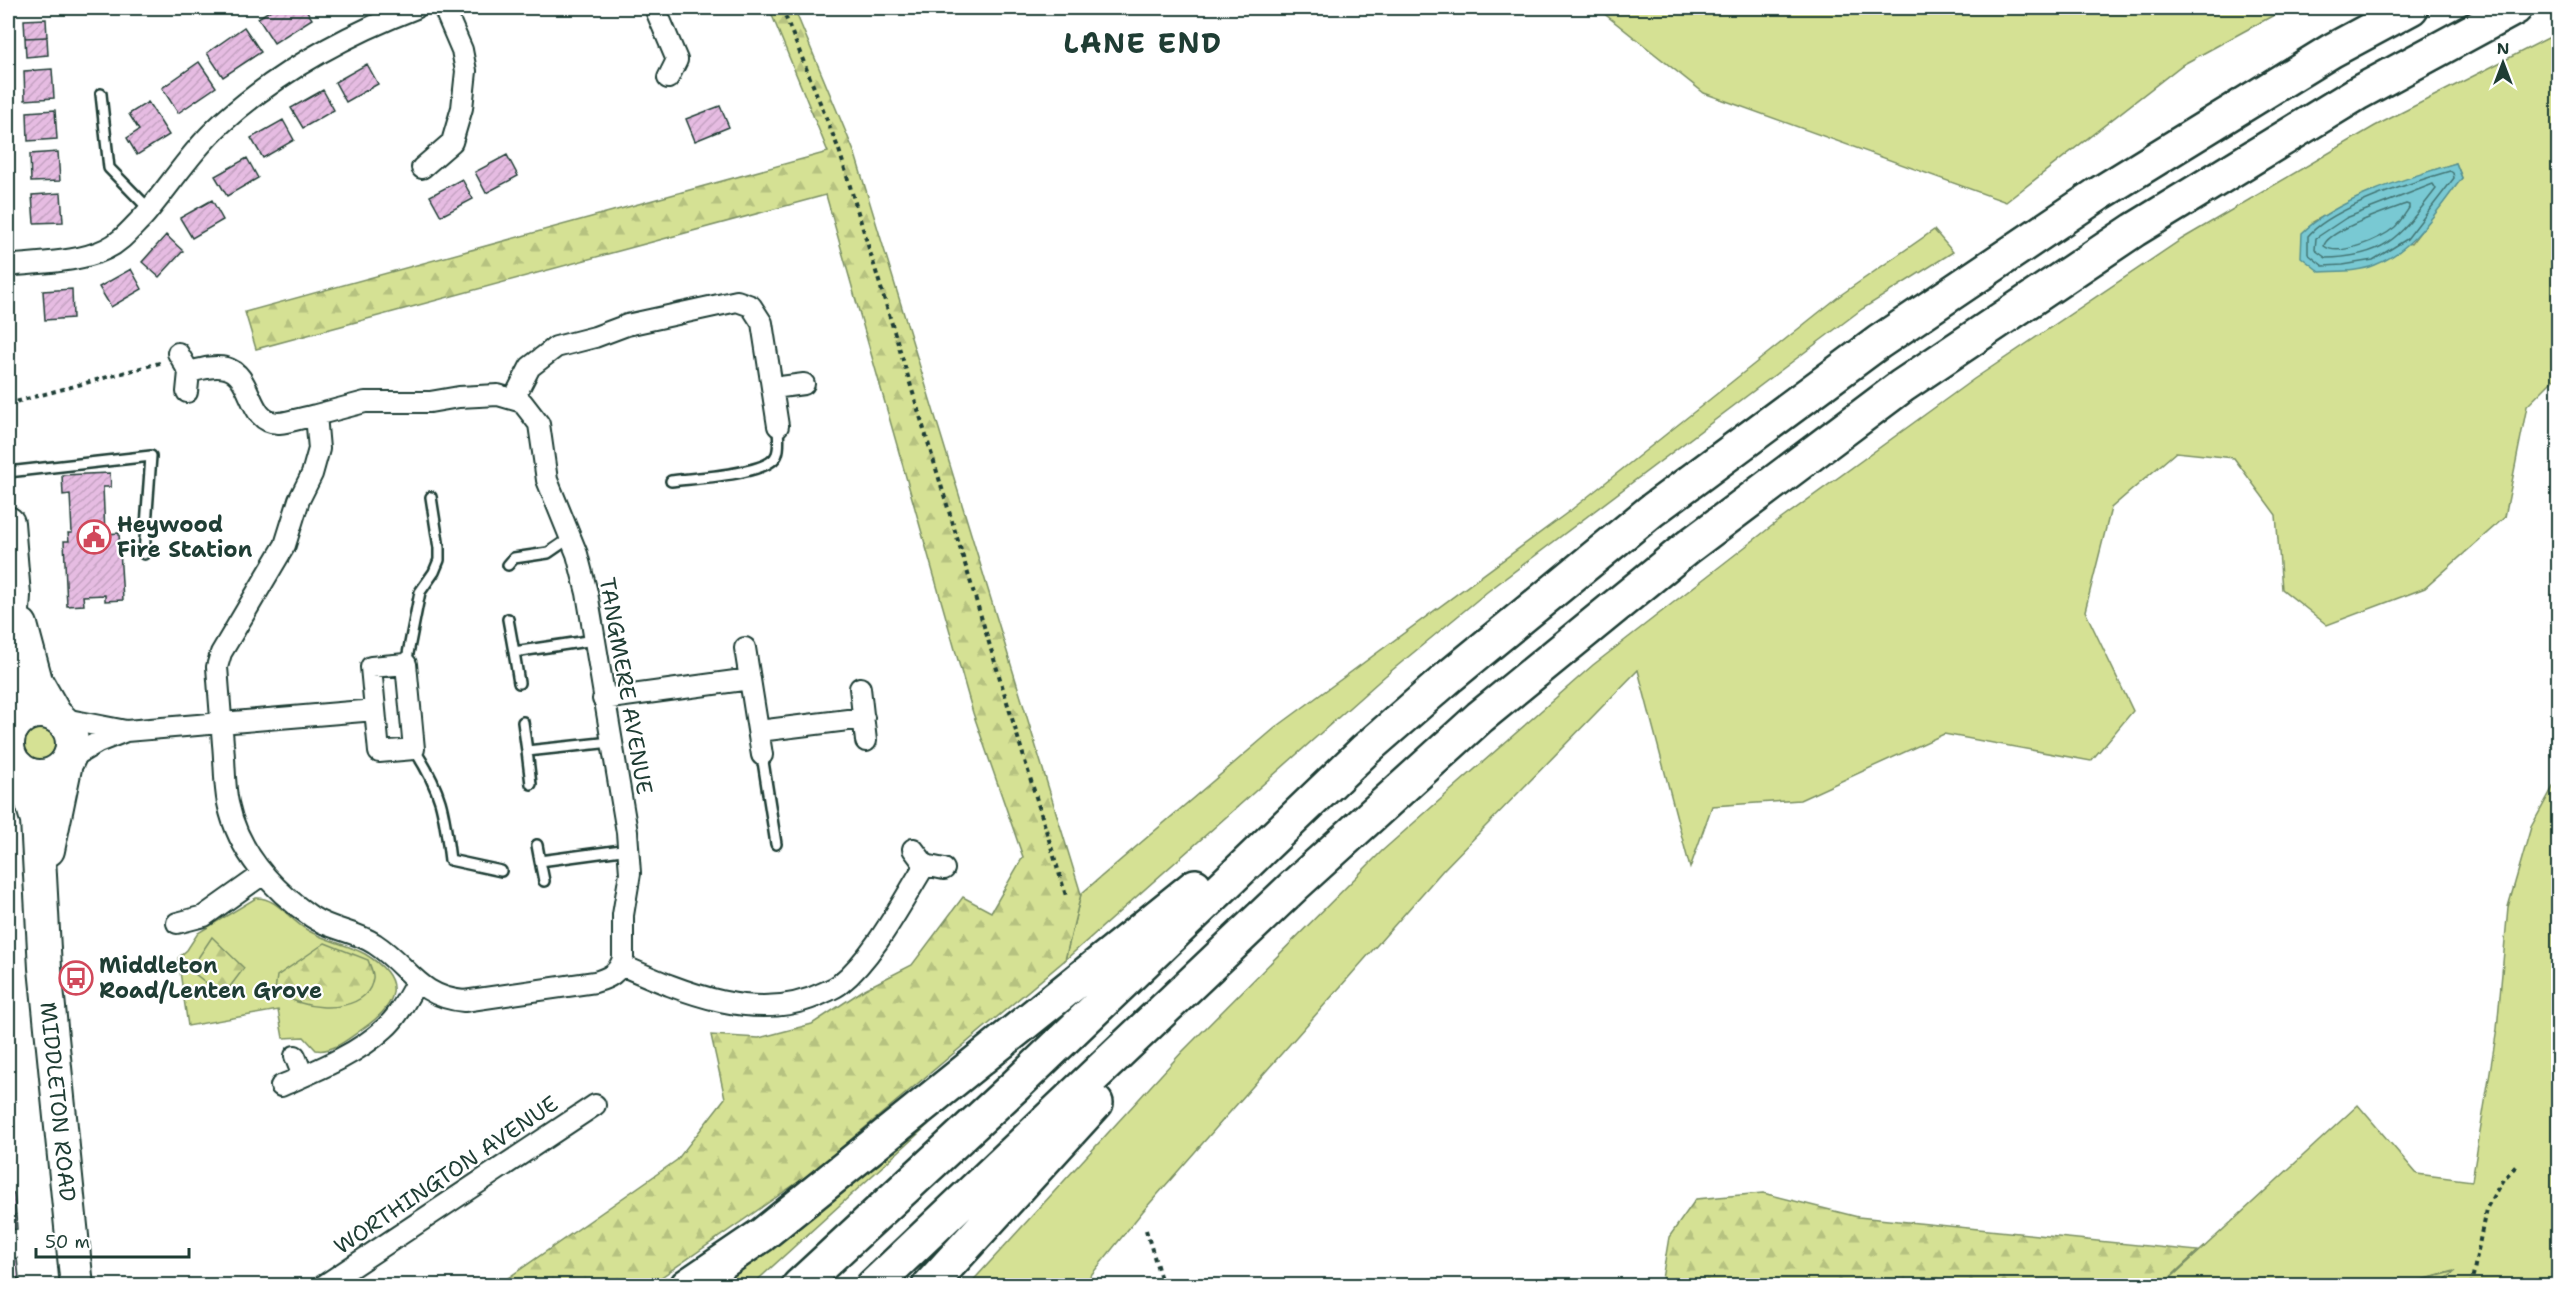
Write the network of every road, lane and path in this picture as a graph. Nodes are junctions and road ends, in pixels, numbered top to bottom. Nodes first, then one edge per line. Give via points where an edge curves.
1 (416, 8) edge
2 (444, 8) edge
3 (655, 8) edge
4 (782, 8) edge
5 (2411, 8) edge
6 (2515, 8) edge
7 (669, 78) dead end
8 (101, 94) dead end
9 (422, 168) dead end
10 (149, 209) junction
11 (8, 266) edge
12 (178, 353) joint
13 (189, 372) junction
14 (804, 384) dead end
15 (773, 388) junction
16 (187, 392) dead end
17 (514, 398) junction
18 (8, 404) edge
19 (316, 415) junction
20 (778, 426) joint
21 (8, 472) edge
22 (671, 481) dead end
23 (431, 497) dead end
24 (8, 523) edge
25 (570, 538) junction
26 (144, 554) dead end
27 (508, 565) dead end
28 (14, 595) junction
29 (508, 619) dead end
30 (594, 640) junction
31 (745, 648) dead end
32 (514, 652) junction
33 (406, 664) junction
34 (750, 679) junction
35 (519, 683) dead end
36 (860, 688) dead end
37 (603, 699) junction
38 (375, 710) junction
39 (57, 717) junction
40 (864, 718) junction
41 (523, 722) dead end
42 (222, 723) junction
43 (126, 731) junction
44 (759, 731) junction
45 (866, 741) dead end
46 (611, 742) junction
47 (12, 748) edge
48 (414, 749) junction
49 (1365, 750) junction
50 (527, 751) junction
51 (762, 755) joint
52 (67, 762) junction
53 (531, 784) dead end
54 (776, 844) dead end
55 (537, 845) dead end
56 (629, 849) junction
57 (913, 849) dead end
58 (540, 861) junction
59 (925, 865) junction
60 (945, 869) dead end
61 (501, 871) dead end
62 (263, 874) junction
63 (41, 881) junction
64 (544, 881) dead end
65 (1295, 885) junction
66 (1067, 899) dead end
67 (174, 924) dead end
68 (621, 965) junction
69 (416, 983) junction
70 (295, 1056) dead end
71 (303, 1076) junction
72 (281, 1086) dead end
73 (595, 1105) dead end
74 (2518, 1164) dead end
75 (1146, 1230) dead end
76 (77, 1286) edge
77 (323, 1286) edge
78 (687, 1286) edge
79 (800, 1286) edge
80 (873, 1286) edge
81 (929, 1286) edge
82 (1163, 1286) edge
83 (2470, 1286) edge

1 - 10 street via 328,48 254,97 219,125
2 - 9 street via 462,50 466,71 463,99 452,142
3 - 7 street via 677,60
4 - 66 path via 839,150
5 - 49 highway via 2331,51 2097,195 1879,342 1651,511
6 - 65 highway via 2358,93 2134,230 1902,386 1688,547 1480,717
8 - 10 lane via 109,168
10 - 11 street via 124,237 106,249 86,257
12 - 13 street
12 - 18 path via 159,364
13 - 16 street
13 - 19 street via 212,368 235,371 266,420 277,423
14 - 15 street
15 - 17 street via 759,317 751,306 737,301 640,321 556,347 530,367
15 - 20 street
17 - 19 street via 480,395 430,402 365,402
17 - 25 street, TANGMERE AVENUE via 528,408 539,424 548,480
19 - 42 street via 320,449 285,545 220,653 217,667
20 - 22 lane via 777,455 771,464
21 - 26 lane via 151,456
23 - 33 lane via 439,560 420,591
24 - 28 main road, MIDDLETON ROAD
25 - 27 lane via 548,553 514,558
25 - 30 street, TANGMERE AVENUE via 585,583
28 - 39 main road, MIDDLETON ROAD via 36,681
28 - 47 main road, MIDDLETON ROAD via 9,674 14,712
29 - 32 lane
30 - 32 lane
30 - 37 street, TANGMERE AVENUE
31 - 34 street
32 - 35 lane
33 - 38 street via 371,667
33 - 48 street
34 - 37 street
34 - 44 street
36 - 40 street
37 - 46 street, TANGMERE AVENUE
38 - 42 street
38 - 48 street via 379,752
39 - 43 street
39 - 47 main road via 45,712 23,717
39 - 52 main road via 71,736
40 - 44 street
40 - 45 street
41 - 50 lane
42 - 43 street
42 - 62 street via 228,803 243,844
43 - 52 street via 98,742
44 - 51 street
46 - 50 lane
46 - 56 street, TANGMERE AVENUE
47 - 52 main road via 33,775 45,776
47 - 63 main road, MIDDLETON ROAD via 37,820
48 - 61 lane via 440,796 450,860
49 - 78 highway via 762,1235
49 - 79 highway via 1024,1078
50 - 53 lane
51 - 54 lane
52 - 63 main road, MIDDLETON ROAD
55 - 58 lane
56 - 58 lane
56 - 68 street, TANGMERE AVENUE
57 - 59 street
58 - 64 lane
59 - 60 street
59 - 68 street via 872,948 839,985 810,999 781,1007 747,1007
62 - 67 street via 204,916
62 - 69 street via 314,918 375,944
63 - 76 main road, MIDDLETON ROAD via 45,968
65 - 80 highway
65 - 81 highway
68 - 69 street via 603,980 476,1000 450,1000
69 - 71 street via 377,1036
70 - 71 street
71 - 72 street
73 - 77 street, WORTHINGTON AVENUE
74 - 83 path via 2502,1181 2486,1209
75 - 82 path

